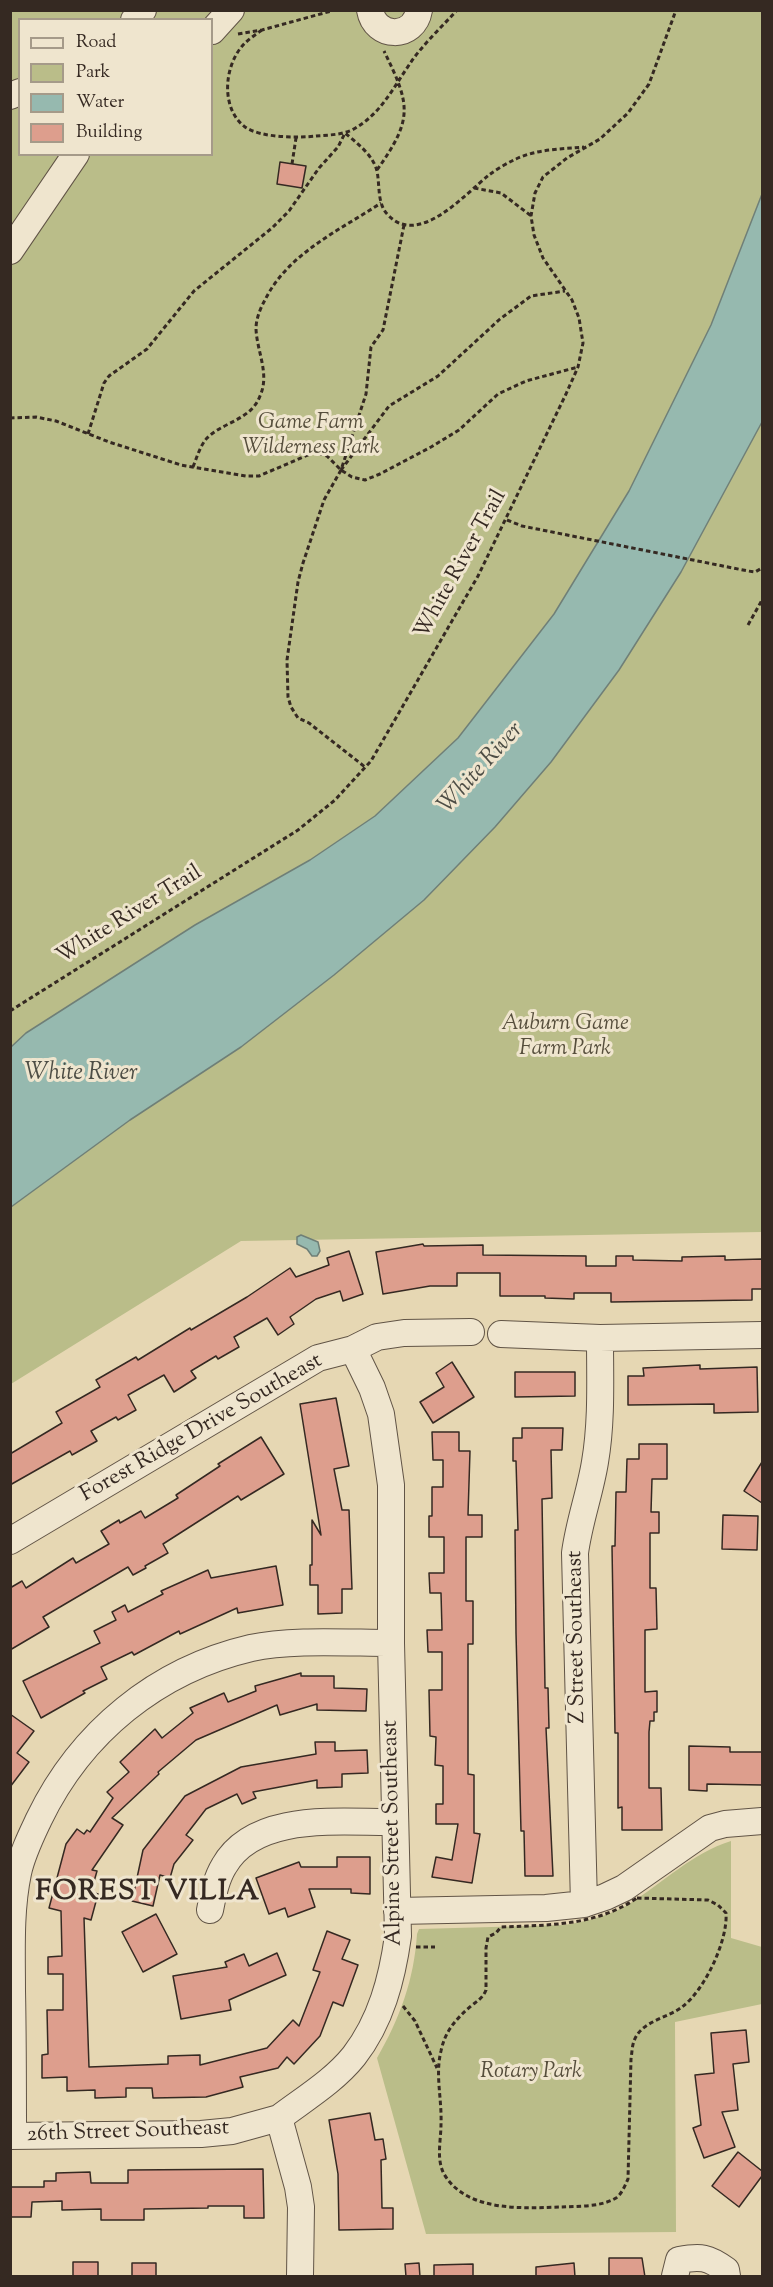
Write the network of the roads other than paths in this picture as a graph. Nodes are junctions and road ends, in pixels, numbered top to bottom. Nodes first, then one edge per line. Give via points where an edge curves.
1 (370, 10) edge
2 (419, 10) edge
3 (75, 156) edge
4 (10, 251) edge
5 (471, 1332) dead end
6 (501, 1334) dead end
7 (762, 1335) edge
8 (600, 1338) junction
9 (353, 1348) junction
10 (10, 1541) edge
11 (391, 1643) junction
12 (762, 1821) edge
13 (395, 1822) junction
14 (584, 1904) junction
15 (210, 1910) dead end
16 (397, 1911) junction
17 (279, 2118) junction
18 (12, 2136) edge
19 (300, 2277) edge
20 (675, 2277) edge
21 (727, 2277) edge

1 - 2 street via 373,22 389,33 408,29
3 - 4 street
5 - 9 street, Forest Ridge Drive Southeast via 404,1333 377,1337
6 - 8 street
7 - 8 street
8 - 14 street, Z Street Southeast via 595,1465 575,1552
9 - 10 street, Forest Ridge Drive Southeast via 318,1358
9 - 11 street, Alpine Street Southeast via 381,1414 387,1452 391,1485
11 - 13 street, Alpine Street Southeast
11 - 18 street via 279,1644 251,1648 208,1662 129,1705 66,1770 28,1841 18,1874 12,1952
12 - 14 street via 710,1828 624,1888
13 - 15 street via 294,1824 270,1829 236,1850 224,1865
13 - 16 street, Alpine Street Southeast
14 - 16 street
16 - 17 street, Alpine Street Southeast via 395,1957 385,1997 368,2035 331,2079
17 - 18 street, 26th Street Southeast via 232,2131 201,2134
17 - 19 street via 298,2187
20 - 21 street via 679,2260 695,2257 711,2259 726,2270

